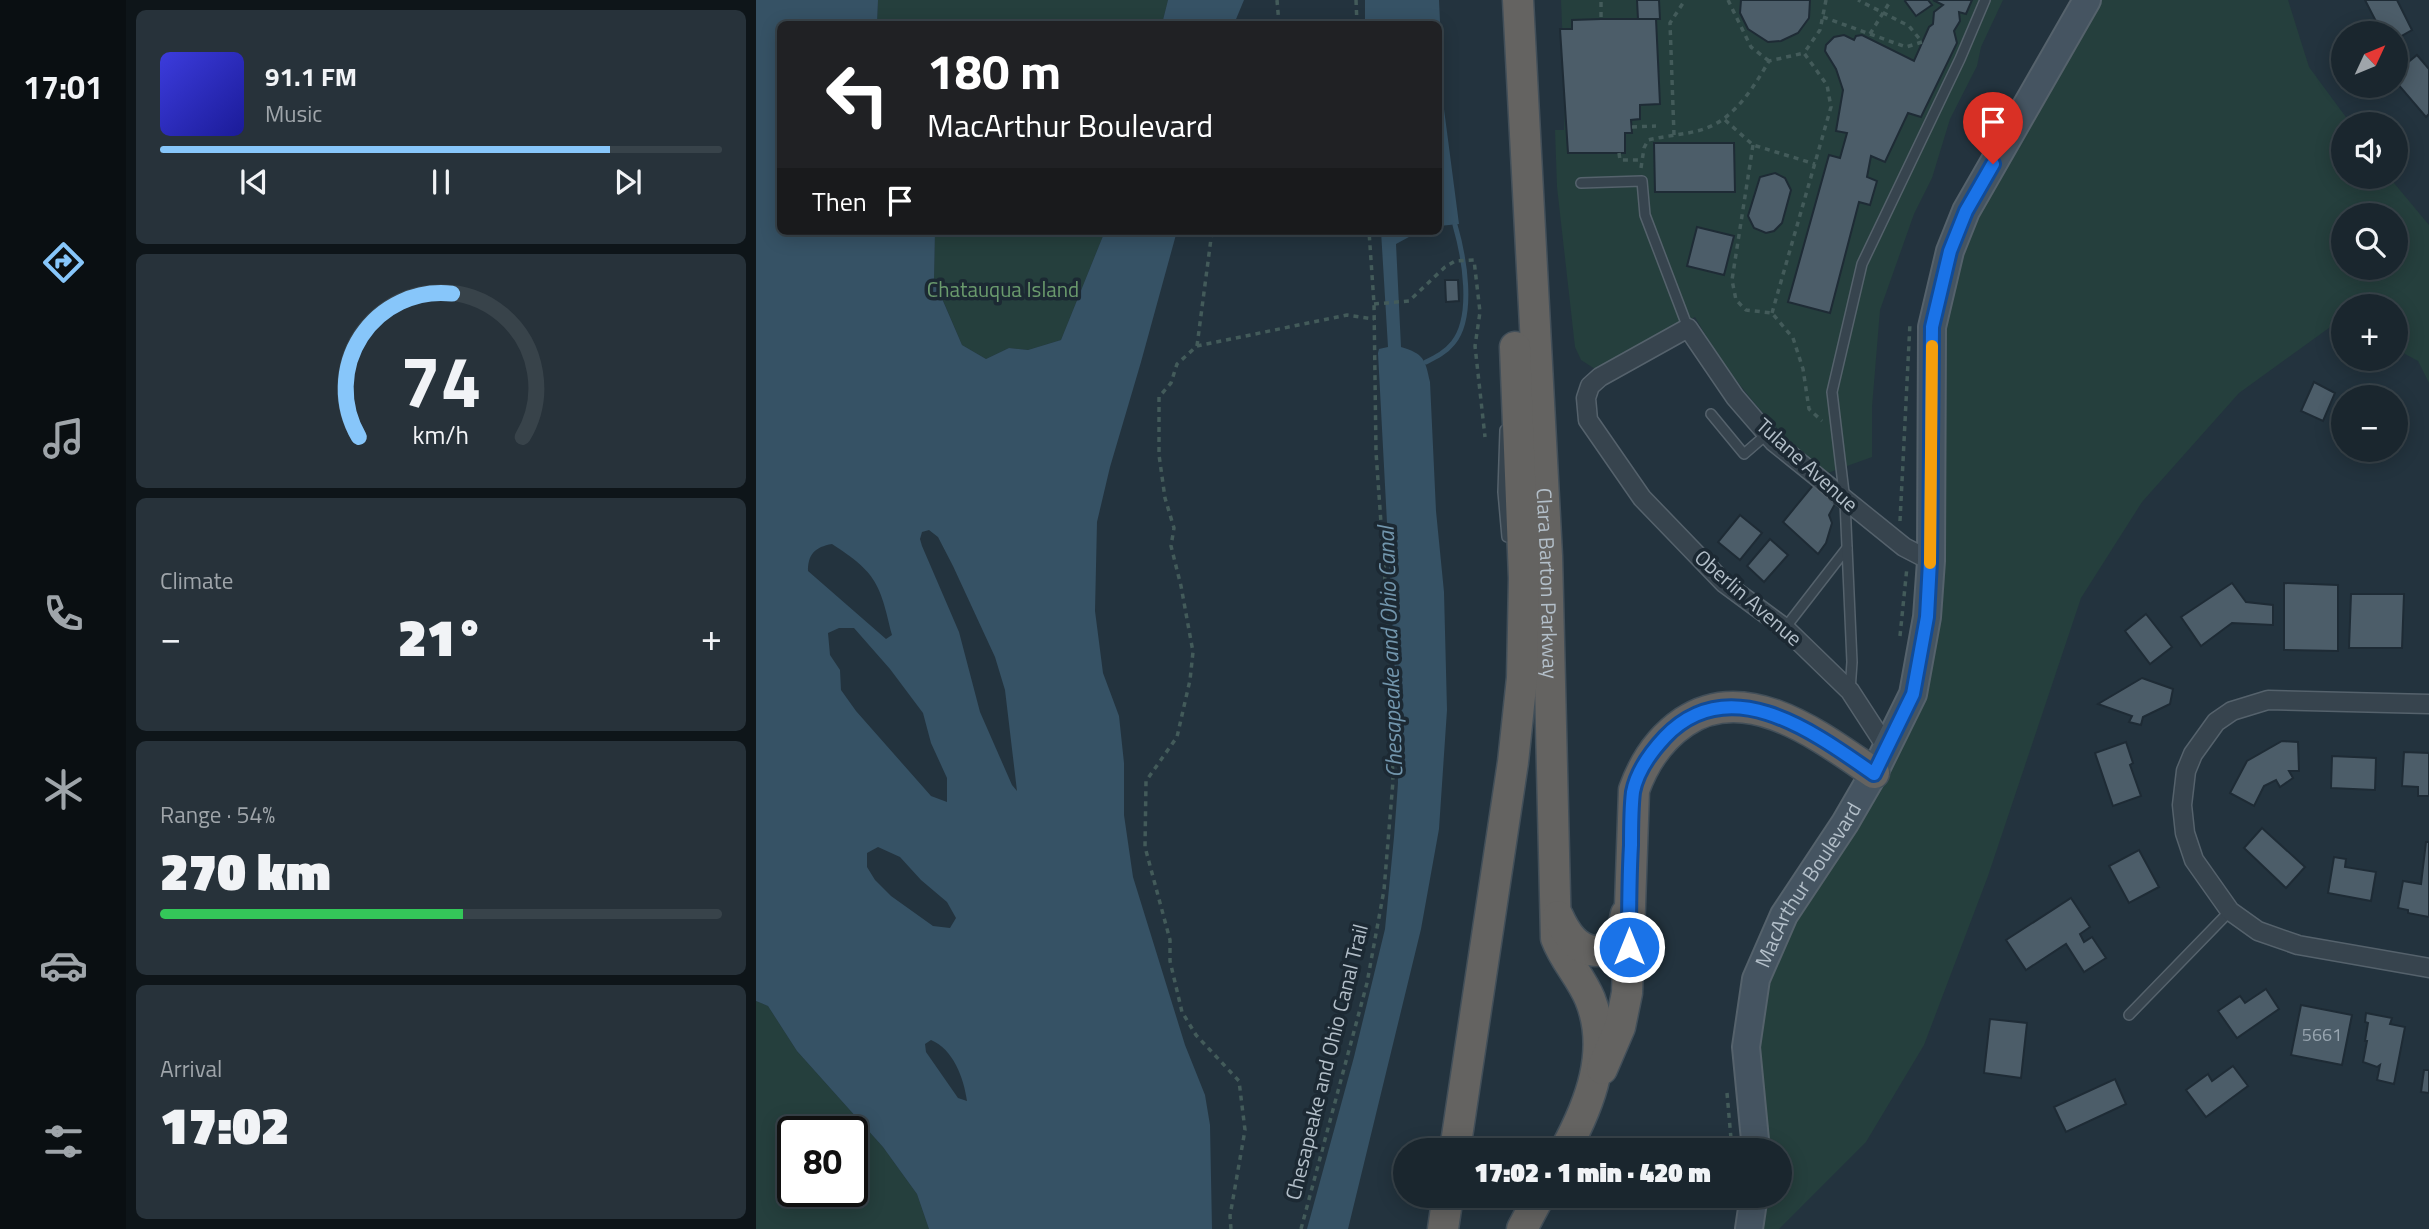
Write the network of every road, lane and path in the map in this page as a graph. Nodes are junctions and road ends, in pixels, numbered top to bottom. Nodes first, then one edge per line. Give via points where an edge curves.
1 (1277, 0) edge
2 (1356, 0) edge
3 (1499, 0) edge
4 (1518, 0) edge
5 (1685, 0) edge
6 (1728, 0) edge
7 (1826, 0) edge
8 (1858, 0) edge
9 (1891, 0) edge
10 (1985, 0) edge
11 (2087, 0) edge
12 (1601, 2) dead end
13 (1882, 12) junction
14 (1823, 17) junction
15 (1601, 19) dead end
16 (1279, 21) edge
17 (1357, 21) edge
18 (1870, 34) junction
19 (1804, 53) junction
20 (1769, 61) junction
21 (1725, 120) junction
22 (1656, 125) dead end
23 (1632, 127) dead end
24 (1674, 135) junction
25 (1753, 145) junction
26 (1619, 153) dead end
27 (1641, 160) junction
28 (1815, 164) junction
29 (1642, 181) junction
30 (1581, 183) dead end
31 (1211, 235) edge
32 (1369, 235) edge
33 (1374, 304) junction
34 (1772, 313) junction
35 (1374, 319) junction
36 (1688, 328) junction
37 (1197, 346) junction
38 (1516, 363) junction
39 (1711, 414) dead end
40 (1506, 419) joint
41 (1767, 434) junction
42 (1837, 434) junction
43 (1485, 438) dead end
44 (1845, 500) junction
45 (1507, 537) joint
46 (1847, 548) junction
47 (1919, 561) junction
48 (1786, 628) junction
49 (1899, 648) dead end
50 (1522, 678) junction
51 (1850, 691) junction
52 (2429, 704) edge
53 (1880, 761) junction
54 (1629, 900) junction
55 (1555, 911) junction
56 (2230, 911) junction
57 (2429, 968) edge
58 (2129, 1015) dead end
59 (1592, 1091) junction
60 (1457, 1138) edge
61 (1570, 1138) edge
62 (1755, 1138) edge
63 (1446, 1208) edge
64 (1533, 1208) edge
65 (1752, 1208) edge
66 (1231, 1229) edge
67 (1301, 1229) edge
68 (1443, 1229) edge
69 (1522, 1229) edge
70 (1749, 1229) edge

1 - 16 path
2 - 17 path
3 - 38 highway, Clara Barton Parkway
4 - 55 highway, Clara Barton Parkway via 1547,556
5 - 24 path via 1670,23
6 - 20 path via 1751,47
7 - 14 path
8 - 13 path
9 - 13 path
10 - 42 lane via 1862,264 1832,393
11 - 47 main road, MacArthur Boulevard via 1966,211 1950,251 1932,327
12 - 15 path
13 - 18 path
13 - 18 path via 1909,26 1922,42 1906,47
14 - 18 path
14 - 19 path
19 - 20 path
19 - 28 path via 1826,85 1831,107
20 - 21 path
21 - 24 path
21 - 25 path
22 - 23 path
24 - 27 path via 1648,140
25 - 28 path
25 - 34 path via 1732,280 1736,300 1746,310
26 - 27 path via 1620,160
27 - 29 path
28 - 34 path
29 - 30 lane
29 - 36 lane via 1645,215
31 - 37 path
32 - 33 path, Chesapeake and Ohio Canal Trail
33 - 35 path, Chesapeake and Ohio Canal Trail
33 - 43 path via 1409,301 1445,267 1474,260 1480,312 1475,346
34 - 42 path via 1793,338 1809,409
35 - 37 path via 1347,315
35 - 67 path, Chesapeake and Ohio Canal Trail via 1393,781 1384,890 1367,983
36 - 41 street, Tulane Avenue via 1735,397
36 - 48 street, Oberlin Avenue via 1600,377 1590,386 1585,413 1642,498 1724,583
37 - 66 path via 1177,364 1171,383 1159,397 1163,487 1174,528 1171,546 1192,652 1177,737 1146,781 1145,847 1170,940 1182,1012 1196,1035 1239,1081 1245,1130
38 - 40 highway
38 - 50 highway, Clara Barton Parkway via 1524,578
39 - 41 lane via 1744,454
40 - 45 lane via 1503,492
41 - 44 street, Tulane Avenue
42 - 44 lane
44 - 46 lane
44 - 47 street, Tulane Avenue
45 - 50 highway via 1516,587
46 - 48 lane
46 - 51 lane
47 - 49 path
47 - 53 main road, MacArthur Boulevard via 1927,617 1913,694
48 - 51 street, Oberlin Avenue
50 - 60 highway, Clara Barton Parkway
51 - 53 street, Oberlin Avenue
52 - 56 street via 2268,700 2232,711 2216,722 2186,771 2182,805 2194,860
53 - 54 highway via 1749,707 1705,711 1689,719 1659,744 1634,790
53 - 62 main road, MacArthur Boulevard via 1784,915 1756,979 1746,1048
54 - 55 highway via 1622,935 1600,951 1579,946
54 - 59 highway via 1626,1002
55 - 59 highway, Clara Barton Parkway via 1561,952 1590,999 1596,1021 1598,1060
56 - 57 street via 2258,931 2298,945
56 - 58 lane
59 - 61 highway, Clara Barton Parkway
63 - 68 highway
64 - 69 highway
65 - 70 main road

